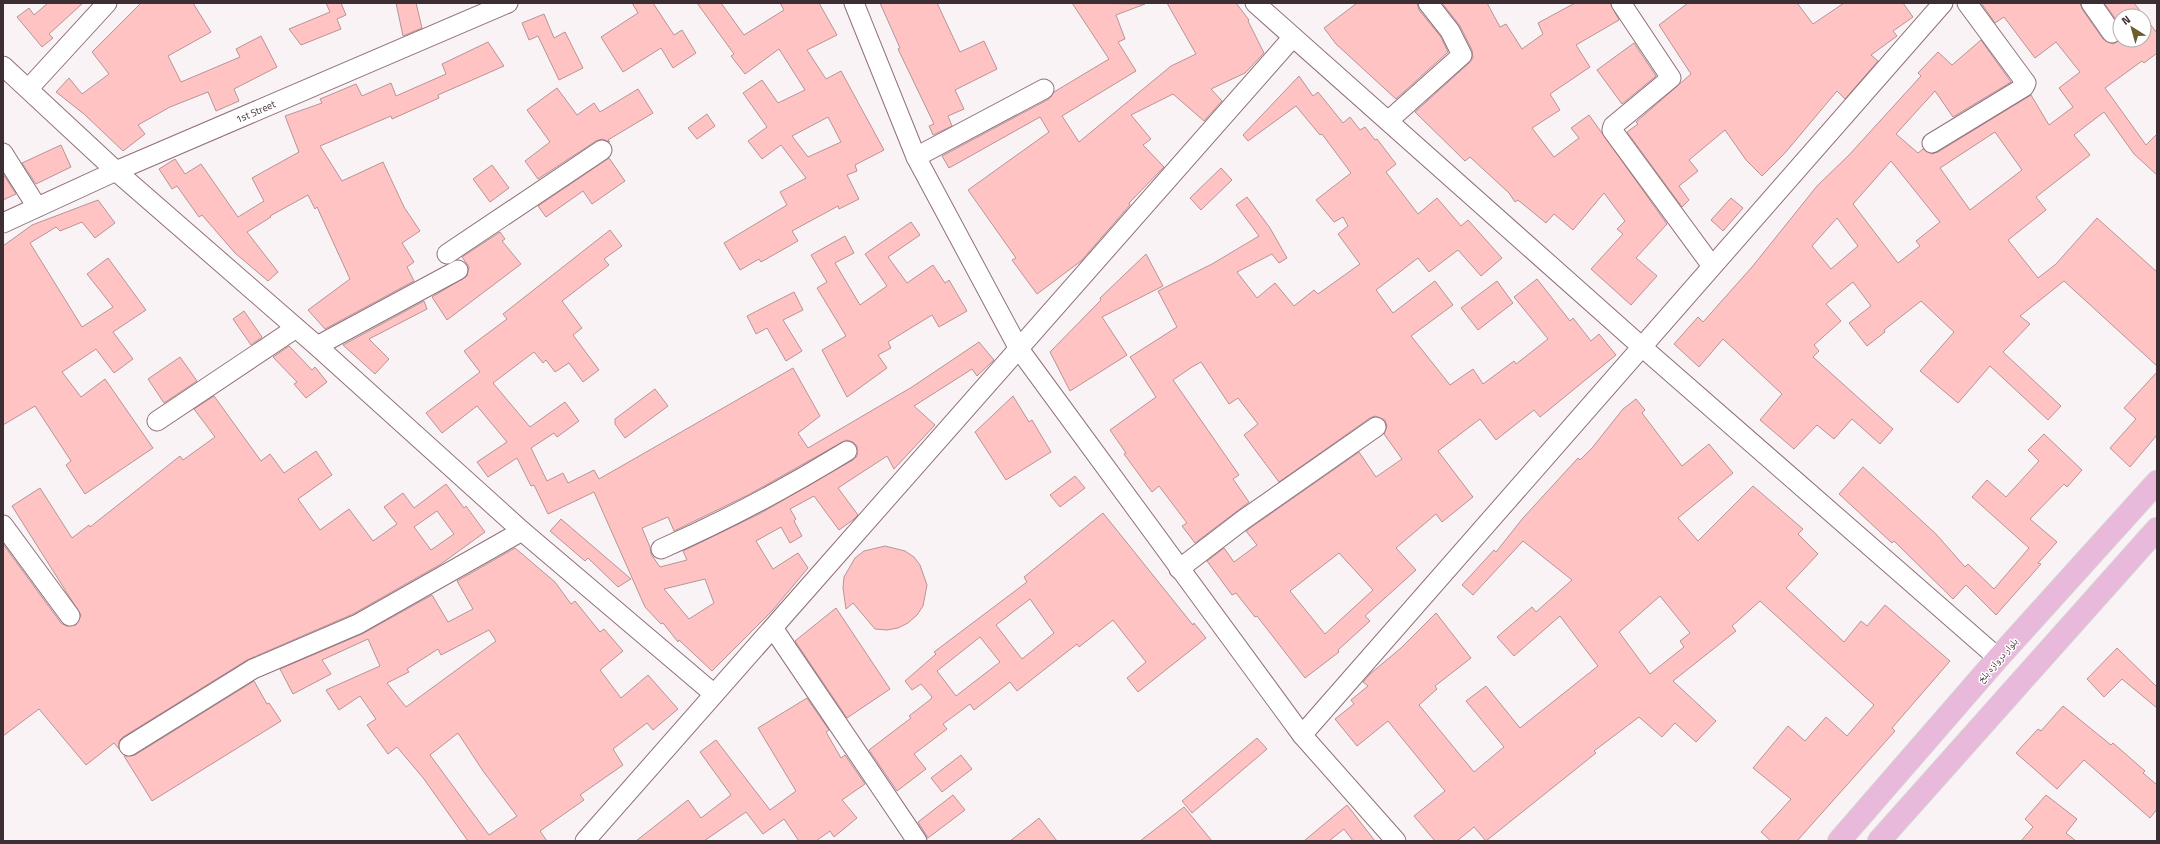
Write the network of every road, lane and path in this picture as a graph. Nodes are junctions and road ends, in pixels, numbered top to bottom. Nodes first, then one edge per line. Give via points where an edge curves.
1 (107, 3) edge
2 (508, 3) edge
3 (854, 3) edge
4 (1255, 3) edge
5 (1428, 3) edge
6 (1621, 3) edge
7 (1943, 3) edge
8 (1967, 3) edge
9 (2091, 3) edge
10 (2112, 33) dead end
11 (1293, 37) junction
12 (3, 66) edge
13 (29, 88) junction
14 (1044, 89) dead end
15 (1388, 121) junction
16 (1932, 143) dead end
17 (602, 150) dead end
18 (3, 154) edge
19 (916, 157) junction
20 (116, 171) junction
21 (37, 208) junction
22 (3, 223) edge
23 (1712, 266) junction
24 (296, 328) junction
25 (317, 346) junction
26 (1642, 347) junction
27 (1019, 349) junction
28 (157, 421) dead end
29 (1376, 427) dead end
30 (847, 451) dead end
31 (2157, 482) edge
32 (3, 525) edge
33 (2157, 529) edge
34 (522, 531) junction
35 (661, 549) dead end
36 (1179, 569) junction
37 (70, 616) dead end
38 (773, 628) junction
39 (1998, 658) junction
40 (714, 694) junction
41 (1302, 735) junction
42 (129, 746) dead end
43 (584, 841) edge
44 (917, 841) edge
45 (1396, 841) edge
46 (1839, 841) edge
47 (1878, 841) edge

1 - 13 street
2 - 20 street, 1st Street
3 - 19 street
4 - 11 street
5 - 15 street via 1450,31 1462,55
6 - 23 street via 1671,78 1613,126 1612,130
7 - 23 street
8 - 16 street via 2026,83 2024,87
9 - 10 street
11 - 15 street
11 - 27 street
12 - 13 street
13 - 20 street
14 - 19 street
15 - 26 street
17 - 25 street via 452,262
18 - 21 street
19 - 27 street
20 - 21 street, 1st Street
20 - 24 street
21 - 22 street, 1st Street
23 - 26 street
24 - 25 street
24 - 28 street
25 - 34 street
26 - 39 street
26 - 41 street
27 - 36 street
27 - 38 street
29 - 36 street via 1243,520
30 - 35 street via 802,479 713,526
31 - 39 main road, بلوار دروازه بلخ
32 - 37 street
33 - 47 main road
34 - 40 street
34 - 42 street via 358,624 253,669
36 - 41 street
38 - 40 street
38 - 44 street
39 - 46 main road, بلوار دروازه بلخ
40 - 43 street
41 - 45 street

